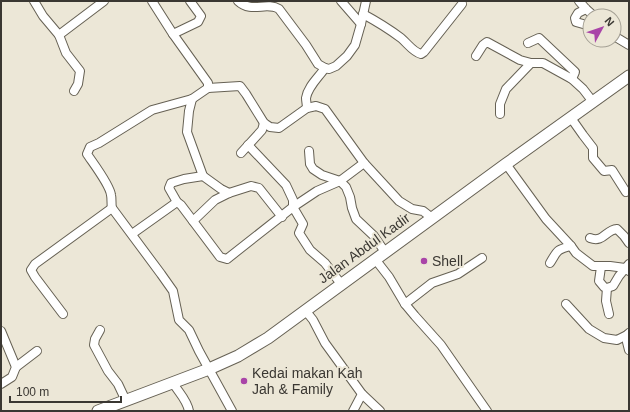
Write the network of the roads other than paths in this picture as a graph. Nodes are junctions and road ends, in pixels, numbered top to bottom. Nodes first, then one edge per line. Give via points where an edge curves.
1 (34, 1) edge
2 (104, 1) edge
3 (152, 1) edge
4 (190, 1) edge
5 (238, 1) edge
6 (341, 1) edge
7 (366, 1) edge
8 (462, 4) dead end
9 (582, 11) edge
10 (363, 14) junction
11 (361, 24) junction
12 (582, 24) edge
13 (173, 34) junction
14 (59, 36) junction
15 (528, 44) dead end
16 (476, 56) dead end
17 (531, 63) junction
18 (326, 68) junction
19 (629, 76) edge
20 (572, 79) junction
21 (208, 88) junction
22 (74, 91) dead end
23 (192, 99) junction
24 (593, 102) junction
25 (307, 108) junction
26 (500, 114) dead end
27 (570, 118) junction
28 (264, 122) junction
29 (248, 145) junction
30 (310, 151) dead end
31 (241, 153) dead end
32 (364, 163) junction
33 (506, 164) junction
34 (203, 176) junction
35 (340, 181) junction
36 (626, 192) dead end
37 (229, 193) junction
38 (177, 202) junction
39 (294, 207) junction
40 (112, 208) junction
41 (282, 217) junction
42 (432, 218) junction
43 (193, 221) junction
44 (132, 234) junction
45 (590, 238) dead end
46 (629, 243) edge
47 (571, 246) junction
48 (385, 252) junction
49 (482, 258) dead end
50 (375, 259) junction
51 (550, 262) dead end
52 (601, 266) junction
53 (628, 268) edge
54 (341, 284) junction
55 (607, 288) junction
56 (405, 304) junction
57 (566, 304) dead end
58 (305, 310) junction
59 (63, 314) dead end
60 (609, 314) dead end
61 (100, 330) dead end
62 (1, 331) edge
63 (628, 334) edge
64 (629, 350) edge
65 (38, 351) dead end
66 (16, 367) junction
67 (208, 369) junction
68 (173, 383) junction
69 (1, 384) edge
70 (362, 394) junction
71 (126, 401) junction
72 (114, 408) edge
73 (98, 411) edge
74 (189, 411) edge
75 (232, 411) edge
76 (354, 411) edge
77 (380, 411) edge
78 (487, 411) edge

1 - 14 street
2 - 14 street
3 - 13 street
4 - 13 street via 202,16 198,22
5 - 18 street via 249,7 271,5 279,8 318,64
6 - 11 street
7 - 10 street
8 - 10 street via 421,54 384,26
9 - 12 street via 575,18 576,22
10 - 11 street
11 - 18 street via 355,45 347,56 336,66
13 - 21 street via 208,83
14 - 22 street via 66,53 80,71
15 - 20 street via 539,38 575,72
16 - 17 street via 487,42 520,60
17 - 20 street via 543,63
17 - 26 street via 506,89 500,104
18 - 25 street via 309,90 306,97
19 - 24 main road, Jalan Abdul Kadir
20 - 24 street via 583,88
21 - 23 street
21 - 28 street via 240,86
23 - 34 street via 187,132
23 - 40 street via 152,110 90,147 86,154 111,194
24 - 27 main road, Jalan Abdul Kadir
25 - 28 street via 279,128 270,127
25 - 32 street via 316,106 325,109
27 - 33 main road, Jalan Abdul Kadir
27 - 36 street via 593,148 593,158 604,171 612,170
28 - 29 street via 262,130
29 - 31 street
29 - 39 street via 286,185
30 - 35 street via 310,164 313,169
32 - 35 street
32 - 42 street via 399,201 412,209 423,211
33 - 42 main road, Jalan Abdul Kadir
33 - 47 street via 546,219
34 - 37 street
34 - 38 street via 184,178 171,183 169,188
35 - 39 street via 317,190
35 - 48 street via 346,187 356,219 374,236
37 - 41 street via 251,186 259,188
37 - 43 street via 215,200
38 - 43 street
38 - 44 street
39 - 41 street
39 - 54 street via 303,224 299,233 310,250 325,263
40 - 44 street
40 - 59 street via 35,264 31,270
41 - 43 street via 227,258 220,257
42 - 48 main road, Jalan Abdul Kadir
44 - 67 street via 173,291 179,320 189,330
45 - 46 street via 601,238 612,229 617,229
47 - 51 street via 556,252
47 - 52 street via 593,266
48 - 50 main road, Jalan Abdul Kadir
49 - 56 street via 458,274 432,283
50 - 54 main road, Jalan Abdul Kadir
50 - 56 street
52 - 53 street
52 - 55 street via 599,281
53 - 55 street via 613,286
54 - 58 main road, Jalan Abdul Kadir
55 - 60 street
56 - 78 street via 441,345
57 - 63 street via 589,329 604,338 617,340
58 - 67 main road, Jalan Abdul Kadir via 268,338 238,356
58 - 70 street
61 - 71 street via 94,345
62 - 66 street
63 - 64 street
65 - 66 street
66 - 69 street via 12,378
67 - 68 main road, Jalan Abdul Kadir
67 - 75 street
68 - 71 main road, Jalan Abdul Kadir
68 - 74 street via 184,398
70 - 76 street
70 - 77 street
71 - 72 main road, Jalan Abdul Kadir
72 - 73 main road, Jalan Abdul Kadir

